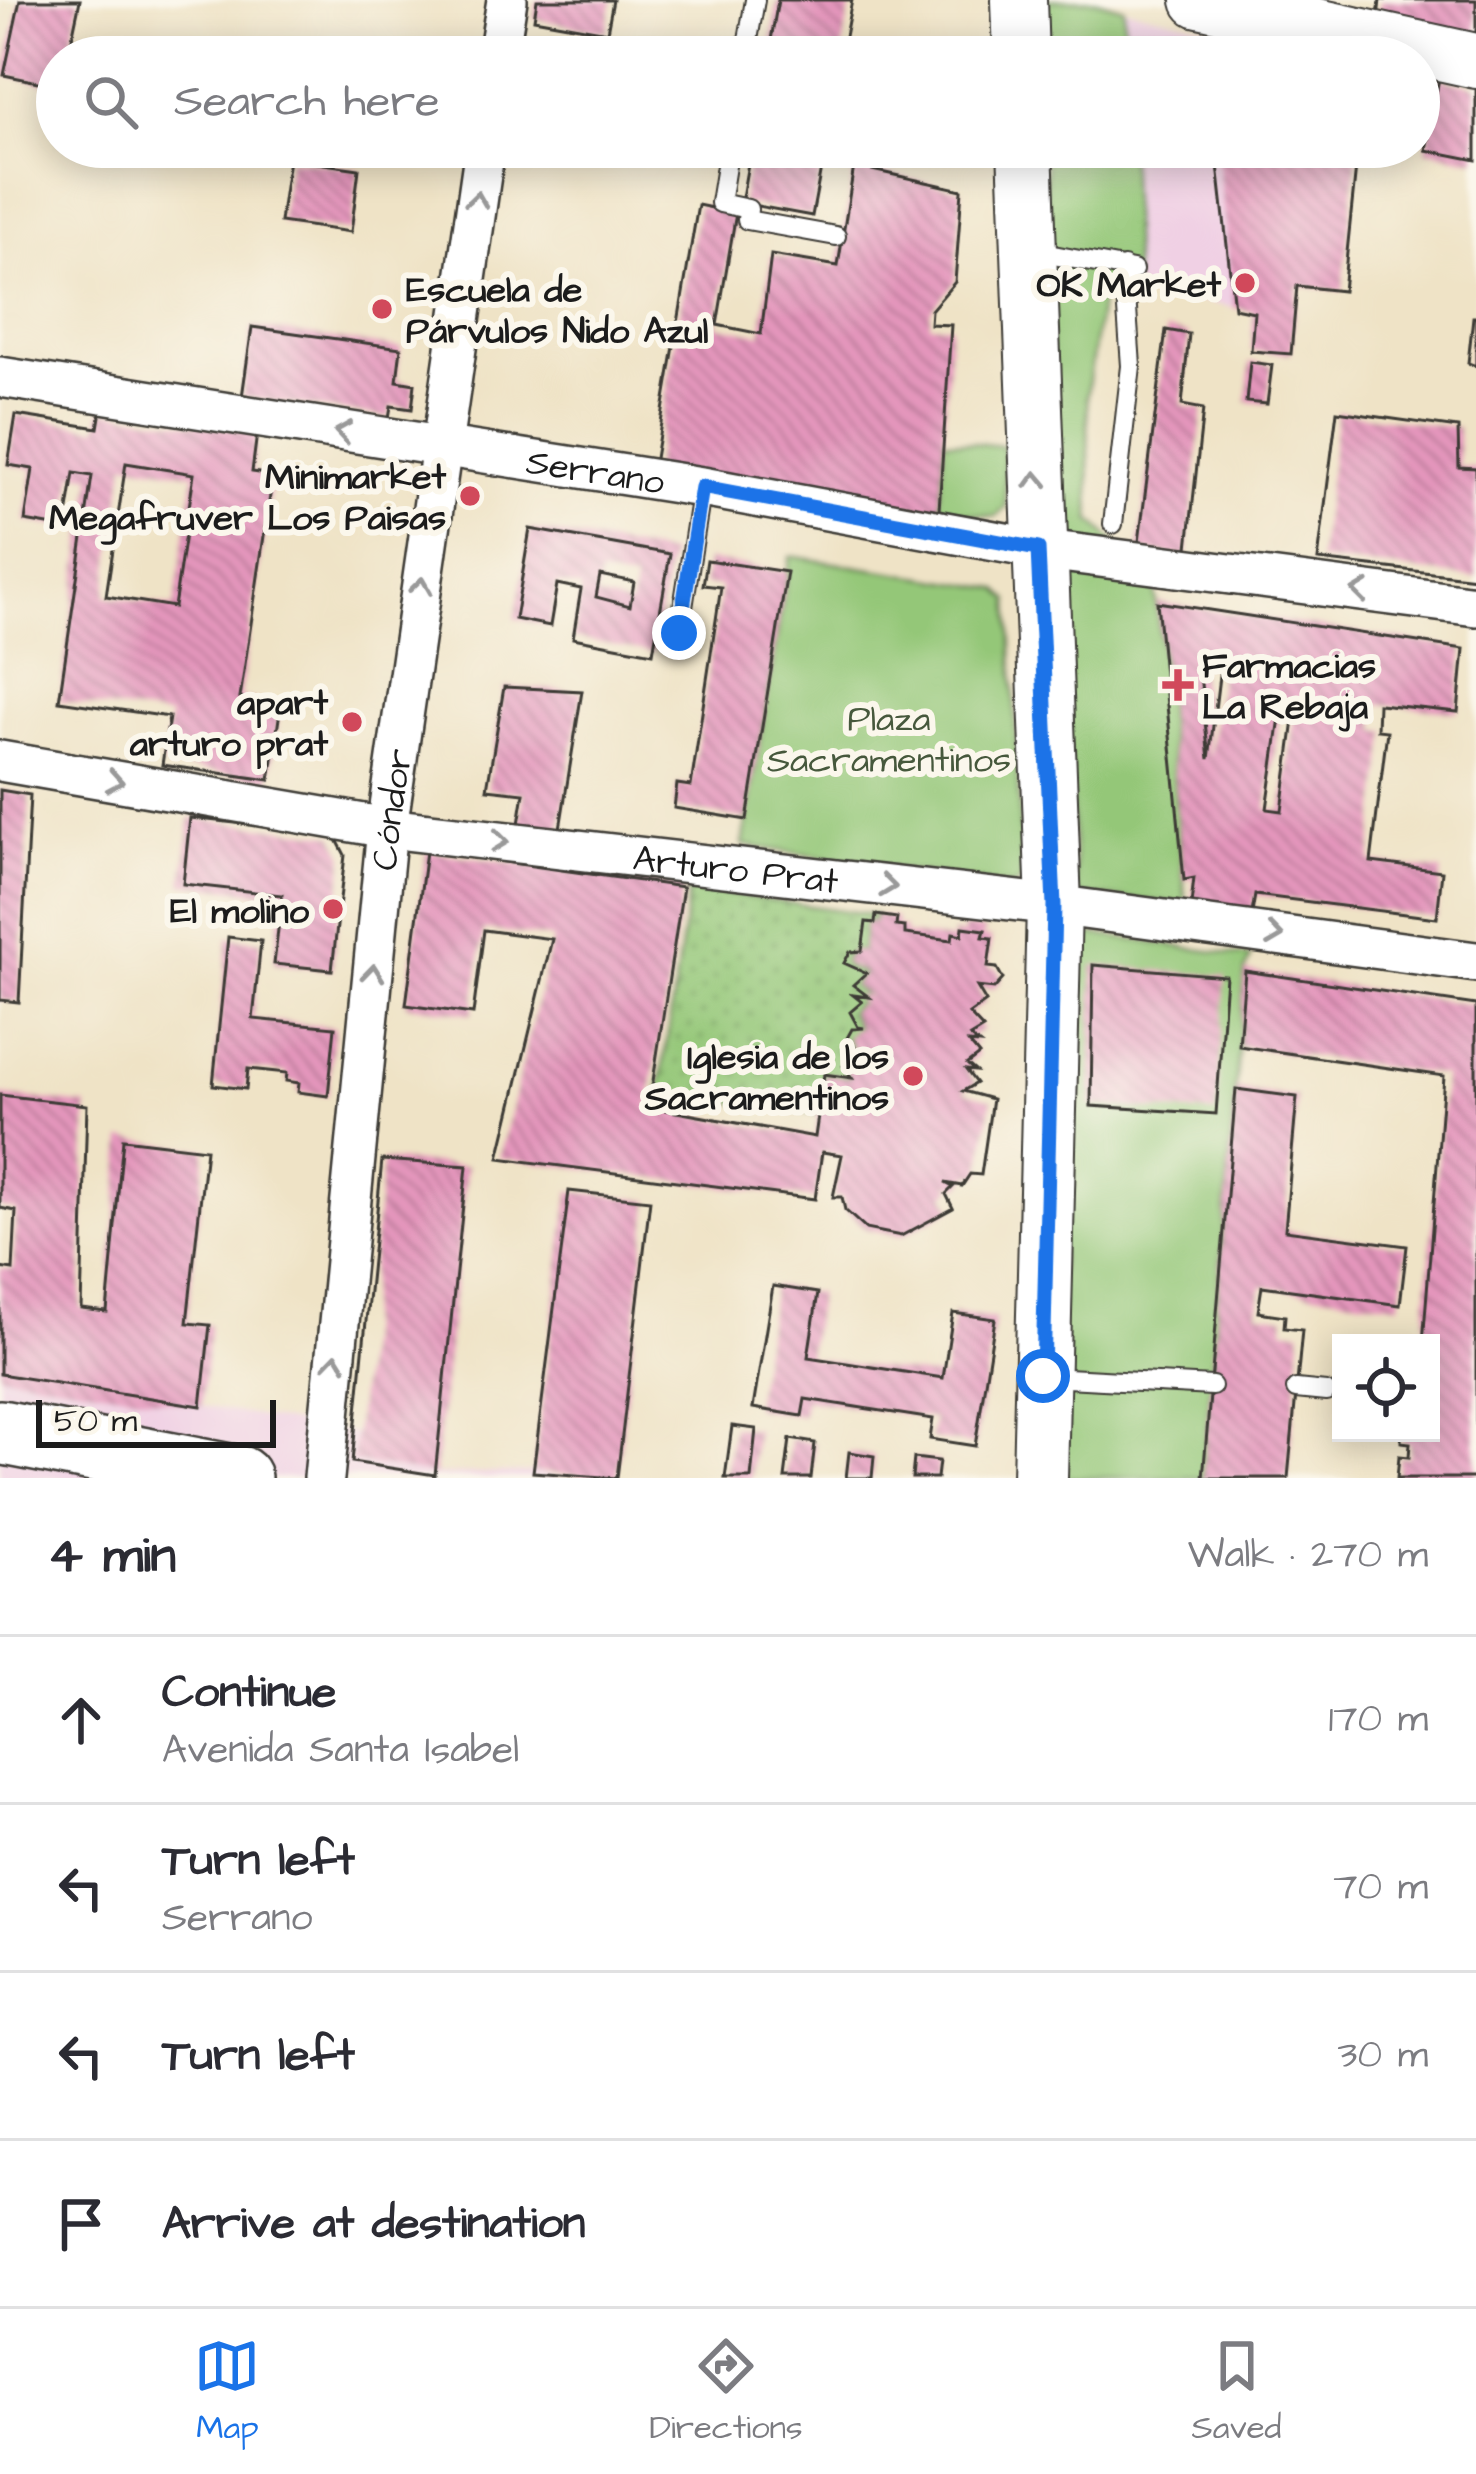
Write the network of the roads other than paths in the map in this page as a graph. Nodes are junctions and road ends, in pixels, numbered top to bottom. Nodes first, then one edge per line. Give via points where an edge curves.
1 (507, 0) edge
2 (755, 0) edge
3 (1019, 0) edge
4 (1198, 0) edge
5 (502, 36) edge
6 (749, 36) edge
7 (1021, 36) edge
8 (1362, 36) edge
9 (1440, 53) edge
10 (1476, 61) edge
11 (482, 168) edge
12 (725, 168) edge
13 (1026, 168) edge
14 (836, 236) dead end
15 (1030, 250) junction
16 (0, 377) edge
17 (441, 447) junction
18 (702, 487) junction
19 (1113, 524) dead end
20 (1038, 549) junction
21 (1476, 605) edge
22 (679, 633) dead end
23 (0, 760) edge
24 (387, 829) junction
25 (1054, 905) junction
26 (1476, 962) edge
27 (1043, 1376) junction
28 (1212, 1386) dead end
29 (1296, 1389) dead end
30 (1326, 1392) dead end
31 (0, 1432) edge
32 (238, 1478) edge
33 (324, 1478) edge
34 (1040, 1478) edge

1 - 5 street
2 - 6 lane
3 - 7 main road
4 - 8 main road
9 - 10 main road
17 -> 11 street, Cóndor
12 - 14 lane via 719,203 748,209 747,220
13 - 15 main road
15 - 19 lane via 1129,269 1131,366
20 -> 15 main road
17 -> 16 street, Serrano
17 - 18 street, Serrano
24 -> 17 street, Cóndor
18 - 20 street, Serrano
18 - 22 lane
21 -> 20 street, Serrano
20 - 25 main road
23 -> 24 street, Arturo Prat
24 -> 25 street, Arturo Prat
33 -> 24 street, Cóndor
25 -> 26 street, Arturo Prat
25 - 27 main road
27 - 28 lane
27 - 34 main road
29 - 30 lane
31 - 32 main road

